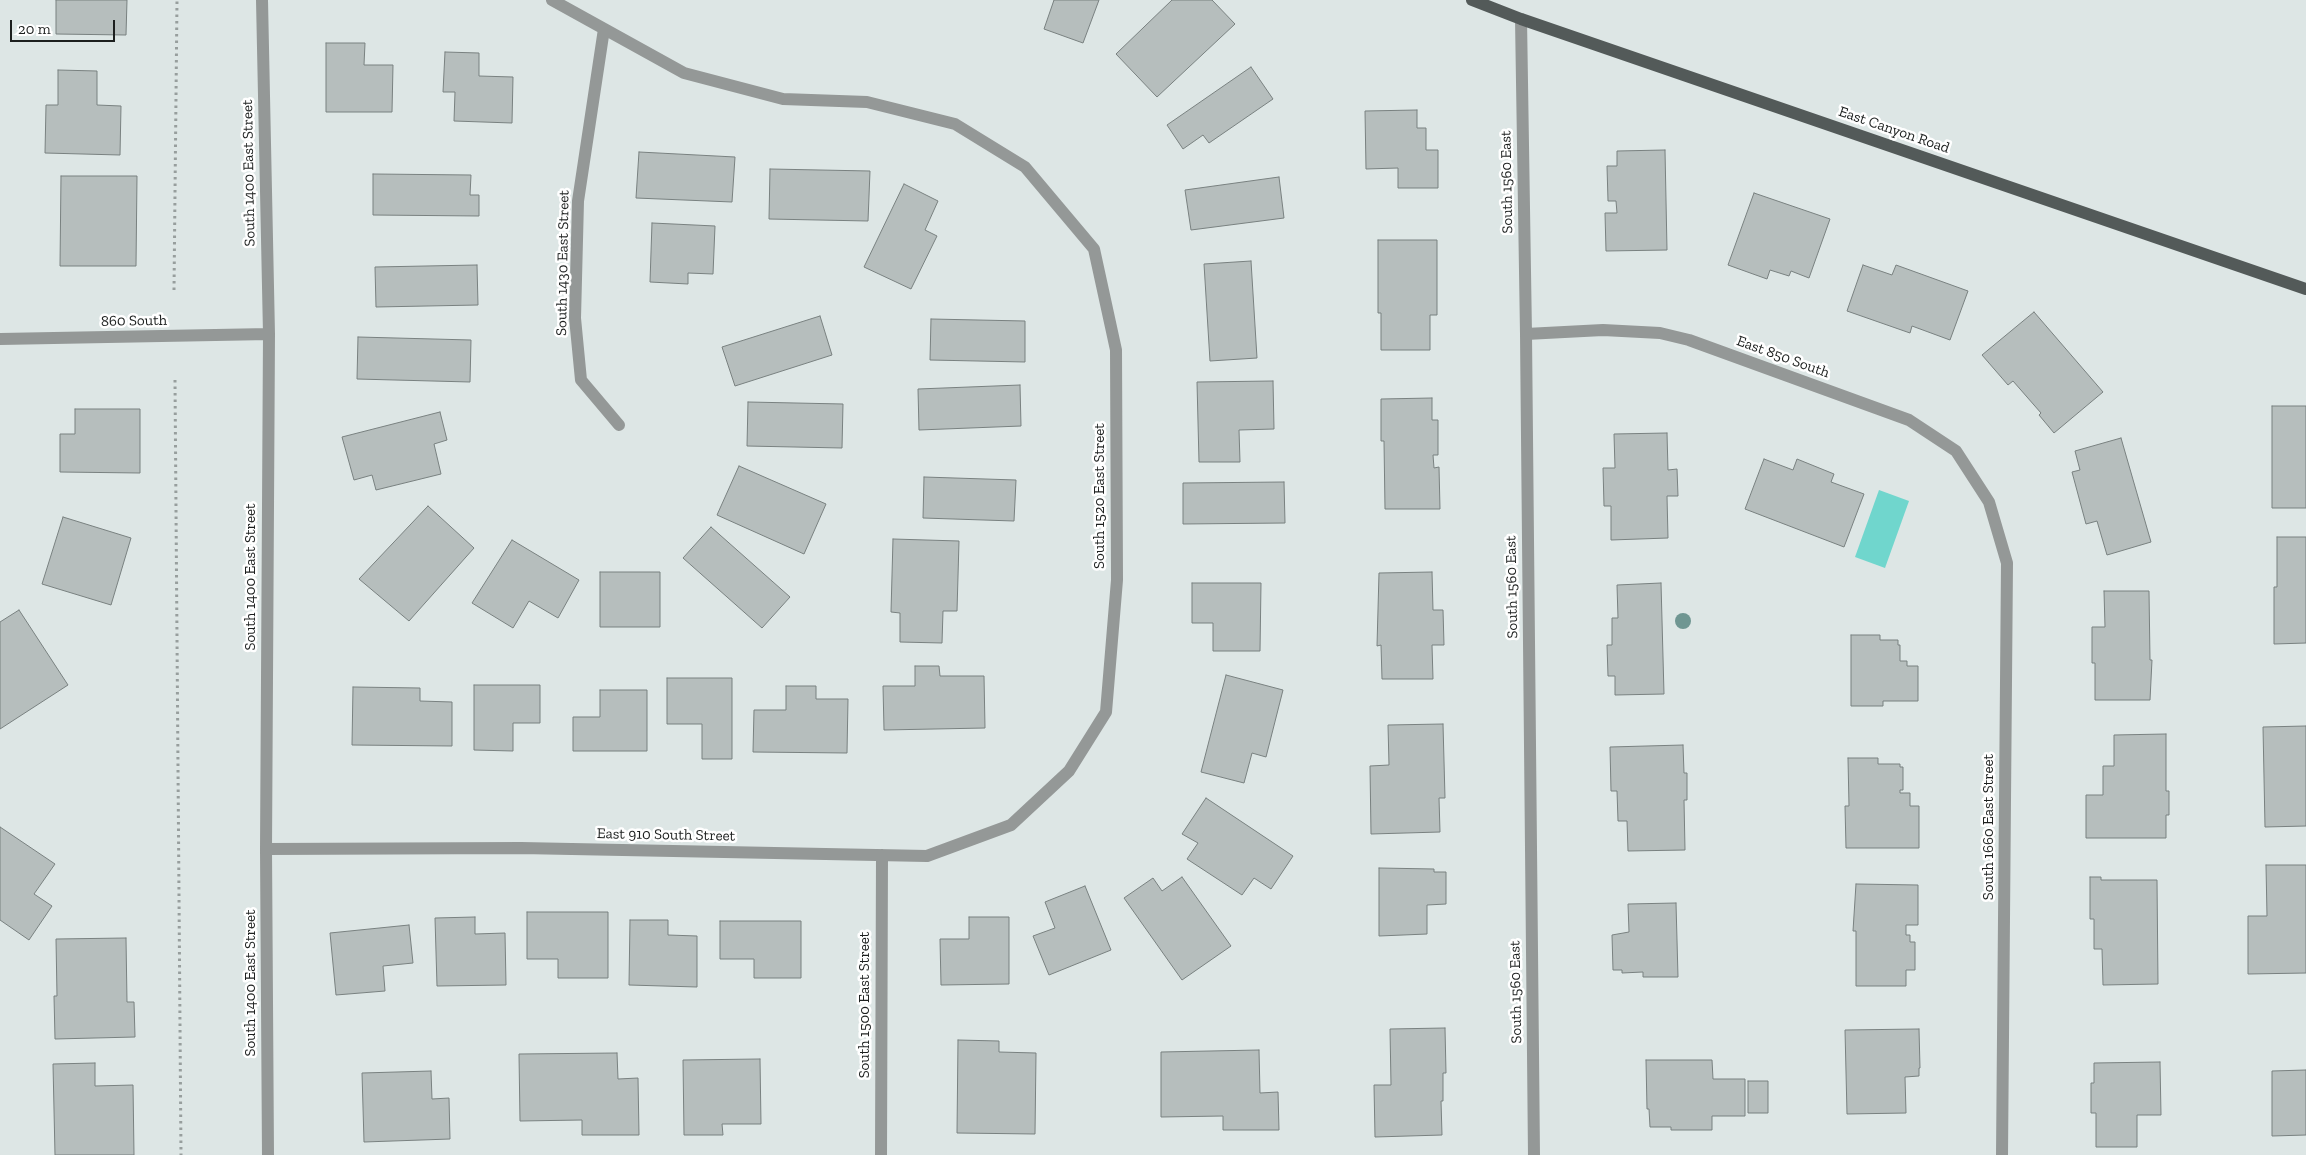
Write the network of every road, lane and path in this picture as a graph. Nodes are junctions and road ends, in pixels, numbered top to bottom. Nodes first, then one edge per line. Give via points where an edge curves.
1 (177, 0) edge
2 (262, 0) edge
3 (552, 0) edge
4 (1472, 0) edge
5 (1521, 19) junction
6 (604, 29) junction
7 (2306, 289) edge
8 (174, 290) dead end
9 (269, 334) junction
10 (1526, 334) junction
11 (0, 339) edge
12 (175, 380) dead end
13 (619, 425) dead end
14 (1990, 502) joint
15 (1047, 792) joint
16 (266, 849) junction
17 (882, 855) junction
18 (181, 1155) edge
19 (268, 1155) edge
20 (881, 1155) edge
21 (1534, 1155) edge
22 (2002, 1155) edge

1 - 8 path
2 - 9 street, South 1400 East Street
3 - 6 street, South 1520 East Street
4 - 5 main road, East Canyon Road
5 - 7 main road, East Canyon Road
5 - 10 street, South 1560 East
6 - 13 street, South 1430 East Street via 578,201 575,318 581,380
6 - 15 street, South 1520 East Street via 684,73 783,99 867,102 955,124 1024,167 1094,248 1116,350 1116,580 1106,712 1069,771
9 - 11 street, 860 South
9 - 16 street, South 1400 East Street
10 - 14 street, East 850 South via 1603,330 1660,333 1689,340 1909,420 1956,451
10 - 21 street, South 1560 East
12 - 18 path
14 - 22 street, South 1660 East Street via 2007,563
15 - 17 street, East 910 South Street via 1011,825 927,856
16 - 17 street, East 910 South Street via 521,848
16 - 19 street, South 1400 East Street
17 - 20 street, South 1500 East Street

